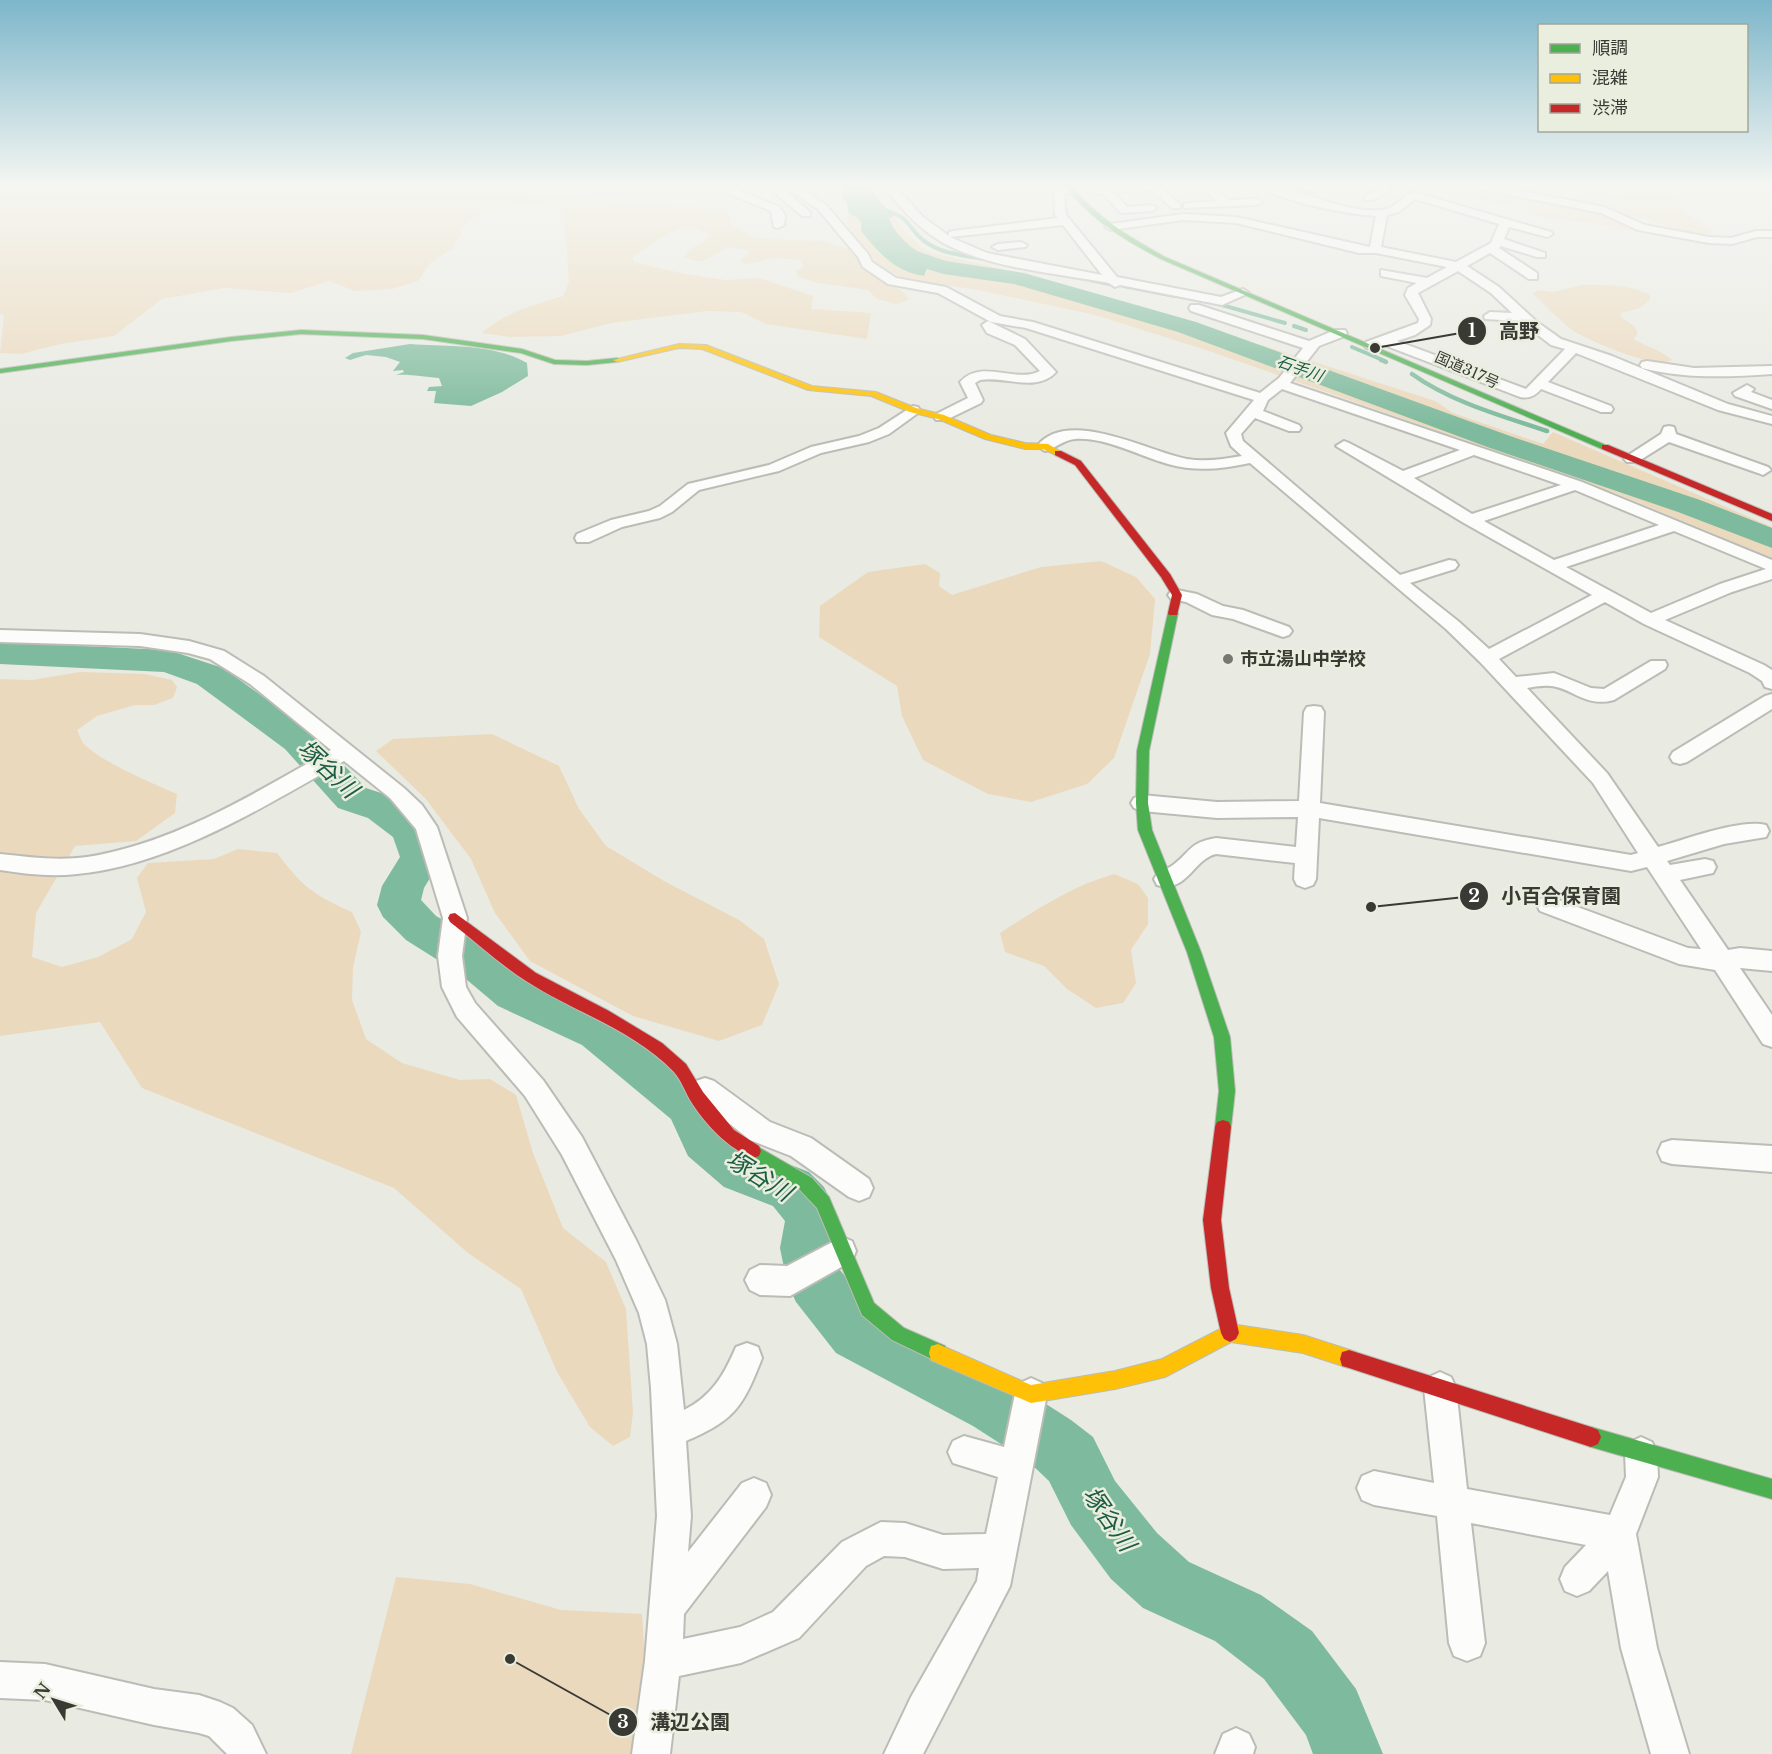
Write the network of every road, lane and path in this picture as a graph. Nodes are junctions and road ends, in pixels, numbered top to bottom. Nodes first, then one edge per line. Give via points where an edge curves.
1 (869, 266) edge
2 (1036, 266) edge
3 (1107, 266) edge
4 (1182, 266) edge
5 (1459, 266) joint
6 (1521, 266) edge
7 (1385, 273) dead end
8 (1533, 276) dead end
9 (1110, 280) junction
10 (1428, 282) junction
11 (1243, 293) junction
12 (1504, 298) junction
13 (1486, 301) dead end
14 (1490, 316) dead end
15 (1524, 317) junction
16 (996, 319) junction
17 (1340, 333) junction
18 (1556, 342) junction
19 (1378, 343) junction
20 (1573, 350) junction
21 (1308, 351) junction
22 (1772, 370) edge
23 (0, 371) edge
24 (1282, 382) junction
25 (1540, 384) junction
26 (1748, 389) dead end
27 (1262, 398) junction
28 (1772, 405) edge
29 (1606, 409) dead end
30 (913, 410) junction
31 (1253, 412) junction
32 (940, 417) junction
33 (1772, 420) edge
34 (1294, 428) dead end
35 (1045, 446) junction
36 (1344, 446) dead end
37 (1472, 450) junction
38 (1254, 458) junction
39 (1632, 459) junction
40 (1763, 470) dead end
41 (1402, 477) junction
42 (1576, 485) junction
43 (1772, 518) edge
44 (1470, 520) junction
45 (1676, 525) junction
46 (583, 538) dead end
47 (1449, 565) dead end
48 (1554, 565) junction
49 (1772, 566) edge
50 (1772, 573) edge
51 (1397, 581) junction
52 (1177, 595) junction
53 (1606, 595) junction
54 (1650, 620) junction
55 (1283, 631) dead end
56 (0, 636) edge
57 (1486, 658) junction
58 (1658, 665) dead end
59 (1771, 680) edge
60 (1511, 684) junction
61 (1772, 700) edge
62 (1314, 712) dead end
63 (340, 753) junction
64 (1680, 757) dead end
65 (1142, 803) junction
66 (1308, 809) junction
67 (1758, 831) dead end
68 (1306, 856) junction
69 (0, 862) edge
70 (1657, 866) junction
71 (1705, 867) dead end
72 (1166, 879) junction
73 (1305, 879) dead end
74 (1548, 905) dead end
75 (453, 934) junction
76 (1772, 960) edge
77 (1722, 962) junction
78 (1772, 1036) edge
79 (681, 1069) junction
80 (1672, 1152) dead end
81 (1772, 1159) edge
82 (859, 1188) dead end
83 (822, 1264) junction
84 (760, 1280) dead end
85 (1230, 1333) junction
86 (747, 1358) dead end
87 (1440, 1388) junction
88 (1029, 1402) junction
89 (668, 1433) junction
90 (964, 1452) dead end
91 (1641, 1453) junction
92 (1018, 1455) junction
93 (1374, 1488) dead end
94 (1772, 1489) edge
95 (754, 1495) dead end
96 (1453, 1504) junction
97 (1619, 1534) junction
98 (999, 1551) junction
99 (1576, 1579) dead end
100 (666, 1609) junction
101 (1467, 1643) dead end
102 (663, 1661) junction
103 (0, 1680) edge
104 (247, 1754) edge
105 (651, 1754) edge
106 (903, 1754) edge
107 (1670, 1754) edge

1 - 16 street via 900,284 942,290
2 - 9 street
3 - 9 street
4 - 11 main road, 国道317号
5 - 10 street
5 - 12 street
6 - 8 street
7 - 10 street
9 - 11 street via 1222,301
9 - 21 street via 1127,290 1224,316
10 - 19 street via 1411,295 1425,319 1424,325
11 - 17 main road, 国道317号
12 - 13 street
12 - 15 street
14 - 15 street
15 - 18 street
16 - 27 street via 1028,325
16 - 32 street via 987,326 1020,342 1049,372 1030,380 972,378 967,382 976,400
17 - 19 main road, 国道317号
17 - 21 street
18 - 20 street
18 - 22 street via 1589,347 1671,371 1704,374
19 - 25 street via 1525,394
19 - 39 main road, 国道317号
20 - 25 street
20 - 33 street via 1607,359 1723,407
21 - 24 street
23 - 30 main road via 301,332 423,338 522,351 554,362 576,363 622,360 691,345 811,388 873,394
24 - 27 street
24 - 37 street
25 - 29 street
26 - 28 street via 1740,393
27 - 31 street
30 - 32 main road
30 - 46 street via 884,431 864,439 816,450 774,468 694,487 654,515 617,523
31 - 34 street
31 - 38 street via 1236,428 1233,438
32 - 35 main road via 1007,443
35 - 38 street via 1059,436 1083,434 1188,464 1226,464
35 - 52 main road via 1078,463
36 - 41 street
37 - 41 street
37 - 42 street
38 - 51 street
39 - 40 street via 1668,433
39 - 43 main road, 国道317号
41 - 44 street
42 - 44 street
42 - 45 street
44 - 48 street
45 - 48 street
45 - 49 street
47 - 51 street
48 - 53 street
50 - 54 street
51 - 57 street via 1452,624
52 - 55 street
52 - 65 main road via 1143,751
53 - 54 street
53 - 57 street
54 - 59 street via 1757,669
56 - 63 street via 140,640 217,655 257,680
57 - 60 street
58 - 60 street via 1607,696 1588,694 1554,679
60 - 70 street via 1600,778
61 - 64 street
62 - 66 street
63 - 69 street via 177,839 133,854 86,865 44,867
63 - 75 street via 414,810 426,827
65 - 66 street via 1217,810
65 - 72 main road via 1145,830
66 - 68 street
66 - 70 street
67 - 70 street via 1734,833
68 - 72 street via 1203,847 1179,875
68 - 73 street
70 - 71 street
70 - 77 street
72 - 85 main road via 1222,1037 1227,1092 1212,1220
74 - 77 street via 1687,957
75 - 79 main road via 604,1015 657,1048
75 - 89 street via 454,987 466,1010 534,1088 572,1146 654,1311 662,1344
76 - 77 street via 1740,958
77 - 78 street
79 - 82 street via 760,1131 801,1147
79 - 83 main road via 697,1097 728,1135 806,1184 823,1203
80 - 81 street
83 - 84 street via 790,1281
83 - 88 main road via 898,1334
85 - 87 main road via 1303,1344
85 - 88 main road via 1165,1368
86 - 89 street via 736,1388 713,1413
87 - 91 main road
87 - 96 street
88 - 92 street
89 - 100 street via 674,1516
90 - 92 street
91 - 94 main road
91 - 97 street via 1642,1477
92 - 98 street
93 - 96 street
95 - 100 street
96 - 97 street
96 - 101 street
97 - 99 street
97 - 107 street via 1639,1648
98 - 102 street via 943,1552 905,1540 881,1539 854,1554 786,1625 741,1645
98 - 106 street via 993,1586
100 - 102 street
102 - 105 street
103 - 104 street via 45,1682 199,1714 220,1721 239,1738

